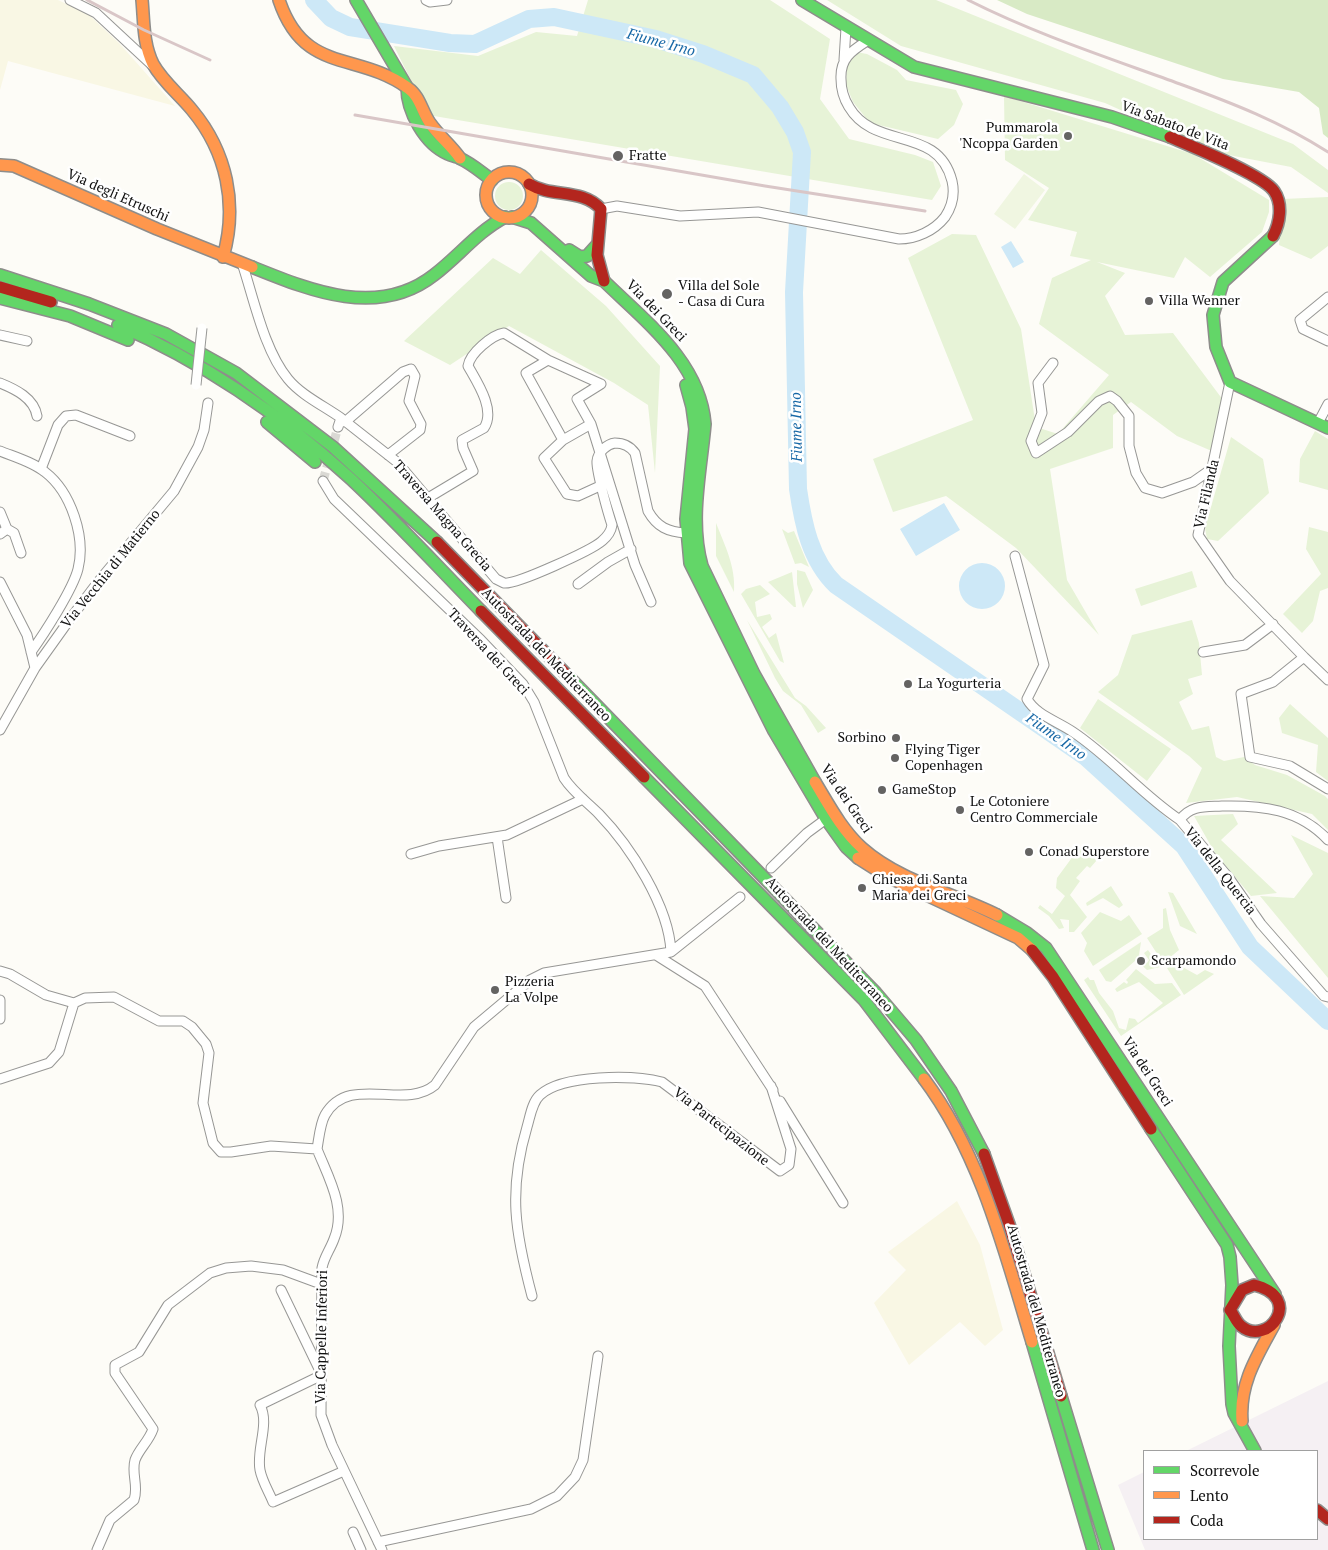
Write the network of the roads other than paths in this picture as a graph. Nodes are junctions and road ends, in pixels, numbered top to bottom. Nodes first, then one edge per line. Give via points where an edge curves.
1 (70, 0) edge
2 (142, 0) edge
3 (279, 0) edge
4 (356, 0) edge
5 (360, 0) edge
6 (426, 0) edge
7 (447, 0) edge
8 (802, 0) edge
9 (364, 12) junction
10 (846, 28) junction
11 (867, 41) junction
12 (844, 60) junction
13 (157, 70) junction
14 (407, 87) junction
15 (0, 165) edge
16 (492, 180) junction
17 (529, 184) junction
18 (601, 209) junction
19 (509, 217) junction
20 (541, 232) junction
21 (596, 246) junction
22 (223, 257) junction
23 (242, 264) junction
24 (0, 266) edge
25 (0, 275) edge
26 (604, 281) junction
27 (0, 287) edge
28 (1328, 297) edge
29 (0, 298) edge
30 (202, 328) dead end
31 (0, 335) edge
32 (662, 338) junction
33 (27, 341) dead end
34 (1328, 341) edge
35 (548, 360) junction
36 (1053, 363) dead end
37 (1230, 382) junction
38 (0, 383) edge
39 (196, 385) dead end
40 (208, 403) dead end
41 (1328, 404) edge
42 (37, 416) dead end
43 (341, 422) junction
44 (591, 424) junction
45 (1323, 426) edge
46 (130, 436) dead end
47 (563, 440) junction
48 (0, 451) edge
49 (601, 452) junction
50 (388, 455) junction
51 (1213, 468) junction
52 (41, 469) junction
53 (323, 481) dead end
54 (602, 485) junction
55 (428, 498) junction
56 (374, 501) junction
57 (0, 512) edge
58 (419, 523) junction
59 (4, 532) edge
60 (686, 533) junction
61 (631, 549) junction
62 (21, 552) dead end
63 (1015, 556) dead end
64 (0, 582) edge
65 (578, 584) dead end
66 (651, 602) dead end
67 (1272, 624) junction
68 (31, 652) junction
69 (1203, 652) dead end
70 (1304, 657) junction
71 (35, 668) junction
72 (1328, 680) edge
73 (0, 730) edge
74 (1328, 790) edge
75 (583, 799) junction
76 (826, 820) junction
77 (1180, 820) junction
78 (497, 836) junction
79 (1328, 840) edge
80 (411, 854) dead end
81 (771, 868) dead end
82 (740, 897) dead end
83 (506, 898) dead end
84 (671, 952) junction
85 (656, 955) junction
86 (0, 972) edge
87 (1328, 997) edge
88 (0, 1000) edge
89 (74, 1003) junction
90 (0, 1019) edge
91 (0, 1079) edge
92 (771, 1086) junction
93 (317, 1149) junction
94 (843, 1203) dead end
95 (321, 1284) junction
96 (281, 1290) dead end
97 (1275, 1294) junction
98 (532, 1296) dead end
99 (1230, 1310) junction
100 (1276, 1321) junction
101 (598, 1356) dead end
102 (322, 1376) junction
103 (1244, 1430) junction
104 (1254, 1450) edge
105 (344, 1471) junction
106 (1318, 1511) edge
107 (1328, 1519) edge
108 (352, 1532) dead end
109 (380, 1546) edge
110 (97, 1550) edge
111 (361, 1550) edge
112 (1093, 1550) edge
113 (1108, 1550) edge

1 - 13 street via 96,13
2 - 13 main road via 145,39
3 - 14 main road via 290,27 306,44 329,57 376,72
4 - 9 main road
5 - 9 street
6 - 7 street
8 - 10 main road, Via Sabato de Vita
9 - 14 main road
10 - 11 main road, Via Sabato de Vita
10 - 12 street
11 - 12 street
11 - 37 main road, Via Sabato de Vita via 931,73 1143,127 1233,165 1273,190 1281,207 1277,229 1272,238 1222,282 1213,315 1216,347
12 - 18 street via 841,88 850,109 860,121 876,132 926,146 948,167 953,187 951,204 942,221 926,232 909,239 885,238 758,212 680,216 617,206
13 - 22 main road via 197,117 216,150 230,187 232,219
14 - 16 main road via 407,98 418,125 432,143
15 - 22 main road, Via degli Etruschi via 14,166
16 - 17 main road via 497,175 511,172
16 - 19 main road via 487,199 493,211
17 - 18 main road via 540,190 590,198
17 - 19 main road via 532,194 529,205 522,213
18 - 21 main road, Via dei Greci
19 - 20 main road, Via dei Greci via 526,220
19 - 23 main road via 479,234 442,271 421,284 386,295 358,298 336,295 297,285
20 - 21 main road, Via dei Greci via 546,232 580,257 587,256
20 - 26 main road, Via dei Greci via 591,276
21 - 26 main road, Via dei Greci via 598,268
22 - 23 main road
23 - 43 street via 268,341 282,370 289,381
24 - 58 main road via 90,295 201,343 332,435 402,499
25 - 58 main road via 166,334 212,359 261,391 333,447
26 - 32 main road, Via dei Greci
27 - 56 main road via 122,327 222,377 298,433
28 - 34 street via 1300,320 1300,325
29 - 56 main road via 70,316 168,356 218,384 348,487
30 - 39 street, bridge
31 - 33 street
32 - 60 main road, Via dei Greci via 689,393 695,428
32 - 97 main road, Via dei Greci via 673,347 683,363 704,411 696,538 702,566 783,726 840,821 856,843 873,857 1010,922 1031,934 1046,948
35 - 44 street via 601,384 577,399
35 - 47 street via 526,373
35 - 55 street via 504,334 496,336 473,354 468,366 484,396 487,418 484,428 462,440 473,471
36 - 51 street via 1038,383 1042,413 1031,441 1036,453 1068,432 1099,401 1110,396 1129,416 1129,446 1136,474 1145,488 1162,493 1193,482
37 - 45 main road
37 - 51 street, Via Filanda
38 - 42 street via 31,403
40 - 71 street, Via Vecchia di Matierno via 198,447 174,492 98,582
41 - 45 street
43 - 50 street, Traversa Magna Grecia
43 - 50 street via 402,372 411,369 415,376 409,401 421,424 420,430
44 - 47 street
44 - 49 street
46 - 52 street via 76,415 66,416 58,425
47 - 54 street via 544,458 567,494 578,496
48 - 52 street
49 - 54 street, Traversa Magna Grecia via 597,463
49 - 60 street via 612,444 622,443 630,447 635,453 652,519 665,529
49 - 61 street
50 - 55 street, Traversa Magna Grecia
51 - 67 street, Via Filanda via 1198,535 1230,581
52 - 68 street via 55,481 68,502 78,536 78,568 72,584
53 - 75 street, Traversa dei Greci via 334,499 523,684 534,702 560,770 570,788
54 - 55 street, Traversa Magna Grecia via 611,532 596,545 509,584 496,579
56 - 112 main road, Autostrada del Mediterraneo via 858,994 939,1099 971,1161 999,1232
57 - 59 street
58 - 113 main road, Autostrada del Mediterraneo via 876,993 916,1040 951,1091 984,1154 1009,1224
59 - 62 street via 14,533
60 - 76 main road, Via dei Greci via 686,550 694,572 765,714
61 - 65 street
61 - 66 street
63 - 77 street via 1044,665 1027,699 1032,708 1074,732
64 - 68 street via 27,635
67 - 69 street via 1245,645
67 - 70 street, Via Filanda
68 - 71 street
70 - 72 street
70 - 74 street via 1273,682 1241,694 1250,757 1290,766
71 - 73 street, Via Vecchia di Matierno
75 - 78 street via 535,823
75 - 84 street, Traversa dei Greci via 619,838 647,880 670,937
76 - 81 street
76 - 99 main road, Via dei Greci via 854,855 872,868 1008,932 1033,951 1107,1058 1226,1242 1232,1274
77 - 79 street, Via della Quercia via 1184,813 1197,807 1256,806 1302,820
77 - 87 street, Via della Quercia via 1229,878 1260,924
78 - 80 street
78 - 83 street
82 - 84 street
84 - 85 street
85 - 92 street via 705,986
85 - 93 street via 544,972 530,980 474,1027 435,1085 428,1090 414,1094 348,1094 325,1115
86 - 89 street via 10,974 46,995
88 - 90 street
89 - 91 street via 59,1052 50,1062
89 - 93 street via 85,998 114,997 159,1021 183,1021 192,1027 209,1053 203,1103 213,1143 221,1152 270,1146
92 - 94 street
92 - 98 street, Via Partecipazione via 791,1149 789,1165 780,1171 662,1082 597,1079 562,1084 540,1094 533,1106 518,1156 514,1185 518,1237
93 - 95 street, Via Cappelle Inferiori via 338,1201 338,1222 334,1239 325,1255
95 - 102 street, Via Cappelle Inferiori
95 - 110 street via 282,1270 251,1266 210,1273 168,1305 139,1352 115,1365 116,1373 153,1429 150,1440 135,1460 137,1481 134,1500 110,1520
96 - 102 street
97 - 99 main road via 1261,1285 1248,1286 1237,1295
97 - 100 main road via 1280,1309
99 - 100 main road via 1250,1331 1264,1330
99 - 103 main road, Via dei Greci via 1231,1398 1234,1413
100 - 103 main road via 1250,1368 1242,1390
101 - 109 street via 583,1460 575,1477 557,1496 531,1509
102 - 105 street, Via Cappelle Inferiori via 321,1415
102 - 105 street via 260,1406 265,1415 260,1439 260,1470 273,1502
103 - 104 main road
105 - 109 street, Via Cappelle Inferiori
106 - 107 main road
108 - 111 street

